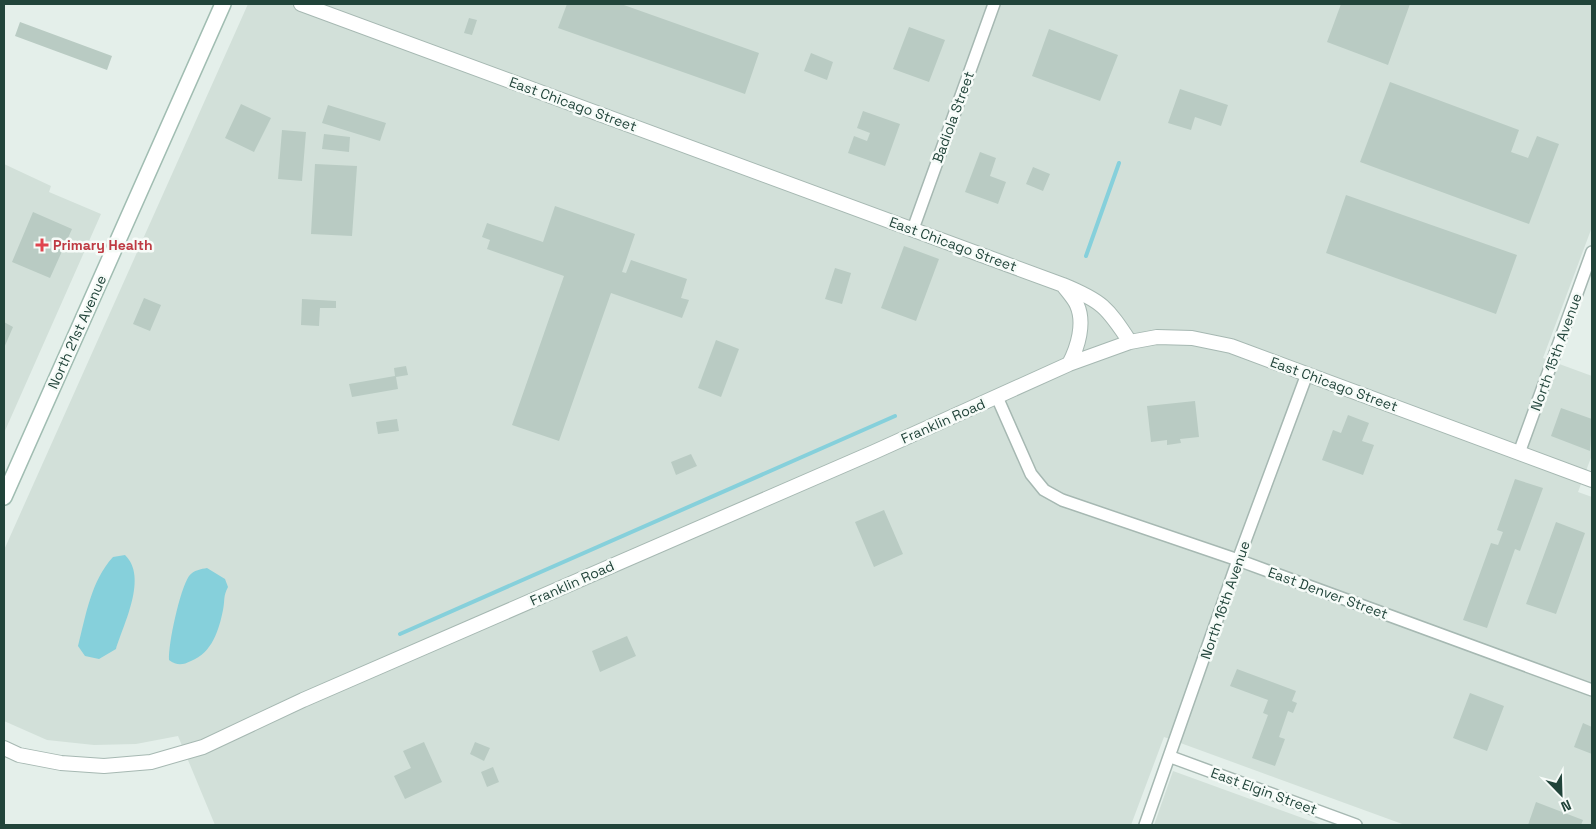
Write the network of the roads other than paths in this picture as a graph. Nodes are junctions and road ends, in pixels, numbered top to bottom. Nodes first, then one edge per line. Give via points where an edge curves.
1 (223, 4) edge
2 (301, 4) edge
3 (994, 4) edge
4 (913, 229) junction
5 (1592, 256) edge
6 (1063, 285) junction
7 (1130, 342) junction
8 (1069, 364) junction
9 (1307, 374) junction
10 (997, 397) junction
11 (1519, 453) junction
12 (1592, 480) edge
13 (4, 496) edge
14 (1238, 560) junction
15 (1592, 690) edge
16 (4, 748) edge
17 (1171, 756) junction
18 (1145, 825) edge
19 (1356, 825) edge

1 - 13 main road, North 21st Avenue
2 - 4 street, East Chicago Street
3 - 4 street, Badiola Street
4 - 6 street, East Chicago Street
5 - 11 street, North 15th Avenue
6 - 7 street, East Chicago Street via 1093,297 1111,313
6 - 8 street via 1077,305 1079,314 1078,348
7 - 8 street, Franklin Road
7 - 9 street, East Chicago Street via 1157,337 1213,341
8 - 10 street, Franklin Road
9 - 11 street, East Chicago Street
9 - 14 street, North 16th Avenue
10 - 14 street, East Denver Street via 1031,474 1044,490 1062,500
10 - 16 street, Franklin Road via 303,700 203,747 151,762 104,766 61,763
11 - 12 street, East Chicago Street
14 - 15 street, East Denver Street
14 - 17 street, North 16th Avenue
17 - 18 street, North 16th Avenue
17 - 19 street, East Elgin Street

